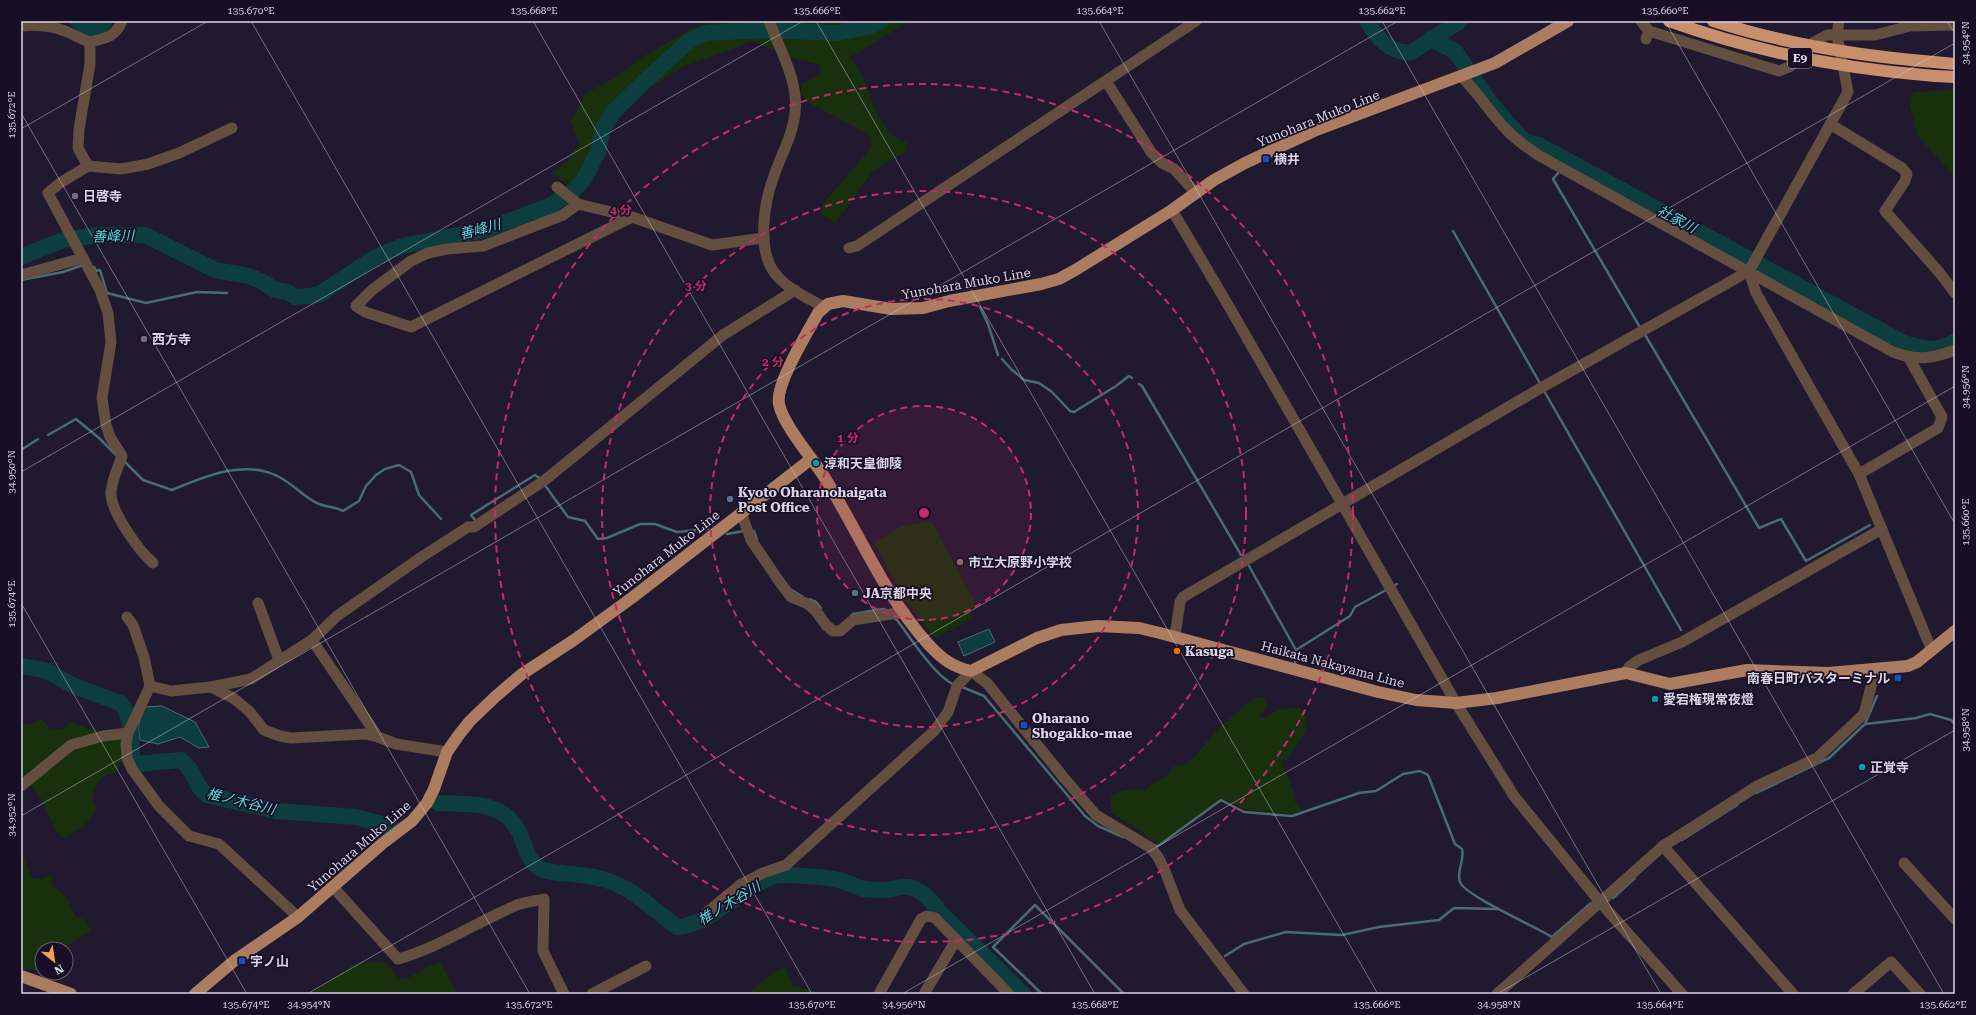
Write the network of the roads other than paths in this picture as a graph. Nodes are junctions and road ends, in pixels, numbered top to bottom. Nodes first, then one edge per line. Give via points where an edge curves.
1 (122, 21) edge
2 (769, 21) edge
3 (1196, 21) edge
4 (1568, 21) edge
5 (1641, 21) edge
6 (1669, 21) edge
7 (1713, 21) edge
8 (1839, 21) edge
9 (1955, 25) edge
10 (21, 26) edge
11 (1836, 35) junction
12 (90, 42) junction
13 (1955, 64) edge
14 (1462, 77) junction
15 (1955, 77) edge
16 (1106, 81) junction
17 (1830, 124) junction
18 (232, 128) dead end
19 (88, 166) junction
20 (557, 187) dead end
21 (1196, 193) junction
22 (575, 202) junction
23 (1172, 210) junction
24 (632, 218) junction
25 (764, 238) junction
26 (848, 248) dead end
27 (82, 256) junction
28 (1749, 271) junction
29 (21, 275) edge
30 (795, 290) junction
31 (1955, 293) edge
32 (824, 307) junction
33 (1955, 350) edge
34 (1909, 358) junction
35 (811, 459) junction
36 (1859, 474) junction
37 (1342, 505) junction
38 (741, 512) junction
39 (1882, 529) junction
40 (153, 563) dead end
41 (258, 603) dead end
42 (904, 612) junction
43 (127, 617) dead end
44 (1955, 631) edge
45 (1176, 636) junction
46 (312, 640) junction
47 (1932, 650) junction
48 (279, 660) junction
49 (1878, 669) junction
50 (972, 671) junction
51 (1626, 673) junction
52 (150, 686) junction
53 (211, 687) junction
54 (1456, 703) junction
55 (130, 729) junction
56 (378, 736) junction
57 (447, 752) junction
58 (21, 786) edge
59 (1664, 846) junction
60 (1904, 863) dead end
61 (333, 887) junction
62 (1600, 902) junction
63 (704, 914) dead end
64 (298, 917) junction
65 (1955, 919) edge
66 (956, 940) junction
67 (646, 966) dead end
68 (21, 976) edge
69 (929, 992) edge
70 (71, 994) edge
71 (195, 994) edge
72 (564, 994) edge
73 (592, 994) edge
74 (879, 994) edge
75 (1009, 994) edge
76 (1244, 994) edge
77 (1497, 994) edge
78 (1682, 994) edge
79 (1793, 994) edge
80 (1853, 994) edge
81 (1920, 994) edge

1 - 12 street via 118,31 106,39
2 - 25 street via 793,81 796,112 786,148 768,195
3 - 16 street
4 - 14 main road, Yunohara Muko Line via 1496,63
5 - 11 street via 1648,35 1779,71 1797,61 1814,42 1826,35
6 - 15 highway, E9, bridge via 1734,42 1817,62
7 - 13 highway, E9, bridge via 1817,48
8 - 11 street
9 - 11 street via 1910,26 1876,35
10 - 12 street via 39,25 61,29
11 - 17 street via 1848,92
12 - 19 street via 90,64 78,148
14 - 21 main road, Yunohara Muko Line via 1279,146 1214,180
14 - 28 street via 1511,135 1538,155
16 - 21 street via 1151,152 1162,163 1174,169
16 - 26 street via 857,246
17 - 28 street
17 - 31 street via 1902,168 1907,174 1884,211
18 - 19 street via 179,153 148,164 121,169
19 - 27 street via 48,193
20 - 22 street
21 - 23 main road, Yunohara Muko Line
22 - 24 street
22 - 24 street via 563,215 483,246 447,249 411,261 372,290 356,306 365,312 411,327
23 - 32 main road, Yunohara Muko Line via 1059,279 912,310 891,309 851,301 837,302
23 - 37 street
24 - 25 street via 712,245
25 - 30 street via 767,259 778,277
27 - 29 street
27 - 40 street via 100,290 108,313 111,342 102,398 106,425 121,459 112,486 112,501 142,554
28 - 34 street via 1893,352
28 - 36 street via 1756,293
28 - 37 street via 1539,389
30 - 32 street
30 - 46 street via 723,335 542,482 474,527 468,527 420,558 337,616
32 - 35 main road via 818,313 790,367 779,394 782,413
33 - 34 street via 1929,357
34 - 36 street via 1942,421 1938,428
35 - 38 main road, Yunohara Muko Line
35 - 42 main road via 835,494
36 - 39 street
37 - 45 street via 1183,597 1180,602
37 - 54 street
38 - 42 street via 751,540 791,597 808,604 833,631 840,631 853,620
38 - 57 main road, Yunohara Muko Line via 574,640 522,674 470,721
39 - 47 street
39 - 51 street via 1682,642 1639,660 1629,667
41 - 48 street
42 - 50 main road via 920,635 944,660
43 - 52 street via 133,625 144,657
44 - 47 main road, Haikata Nakayama Line
45 - 50 main road, Haikata Nakayama Line via 1139,628 1079,627 1037,638
45 - 54 main road, Haikata Nakayama Line via 1378,692 1416,700
46 - 48 street
46 - 56 street
47 - 49 main road, Haikata Nakayama Line via 1913,664
48 - 53 street via 251,678
49 - 51 main road, Haikata Nakayama Line via 1828,673 1747,670 1670,684
49 - 59 street via 1874,675 1864,714 1817,758 1759,785
50 - 63 street via 956,686 948,712 928,736 786,865 740,885
50 - 76 street via 987,683 1096,815 1151,848 1165,871 1180,910
51 - 54 main road, Haikata Nakayama Line via 1497,698
52 - 53 street via 171,691
52 - 55 street
53 - 56 street via 233,698 249,711 264,730 280,736
54 - 62 street via 1514,796
55 - 58 street via 71,745
55 - 64 street via 127,758 159,806 189,836 219,844
56 - 57 street via 396,744
57 - 61 main road, Yunohara Muko Line via 434,790 422,811
59 - 62 street
59 - 79 street
60 - 65 street
61 - 64 main road, Yunohara Muko Line
61 - 72 street via 398,959 423,950 518,905 544,898 543,951
62 - 77 street
62 - 78 street
64 - 71 main road, Yunohara Muko Line via 238,957
66 - 69 street
66 - 74 street via 935,918 927,916 921,919
66 - 75 street
67 - 73 street
68 - 70 main road
80 - 81 street via 1891,962

